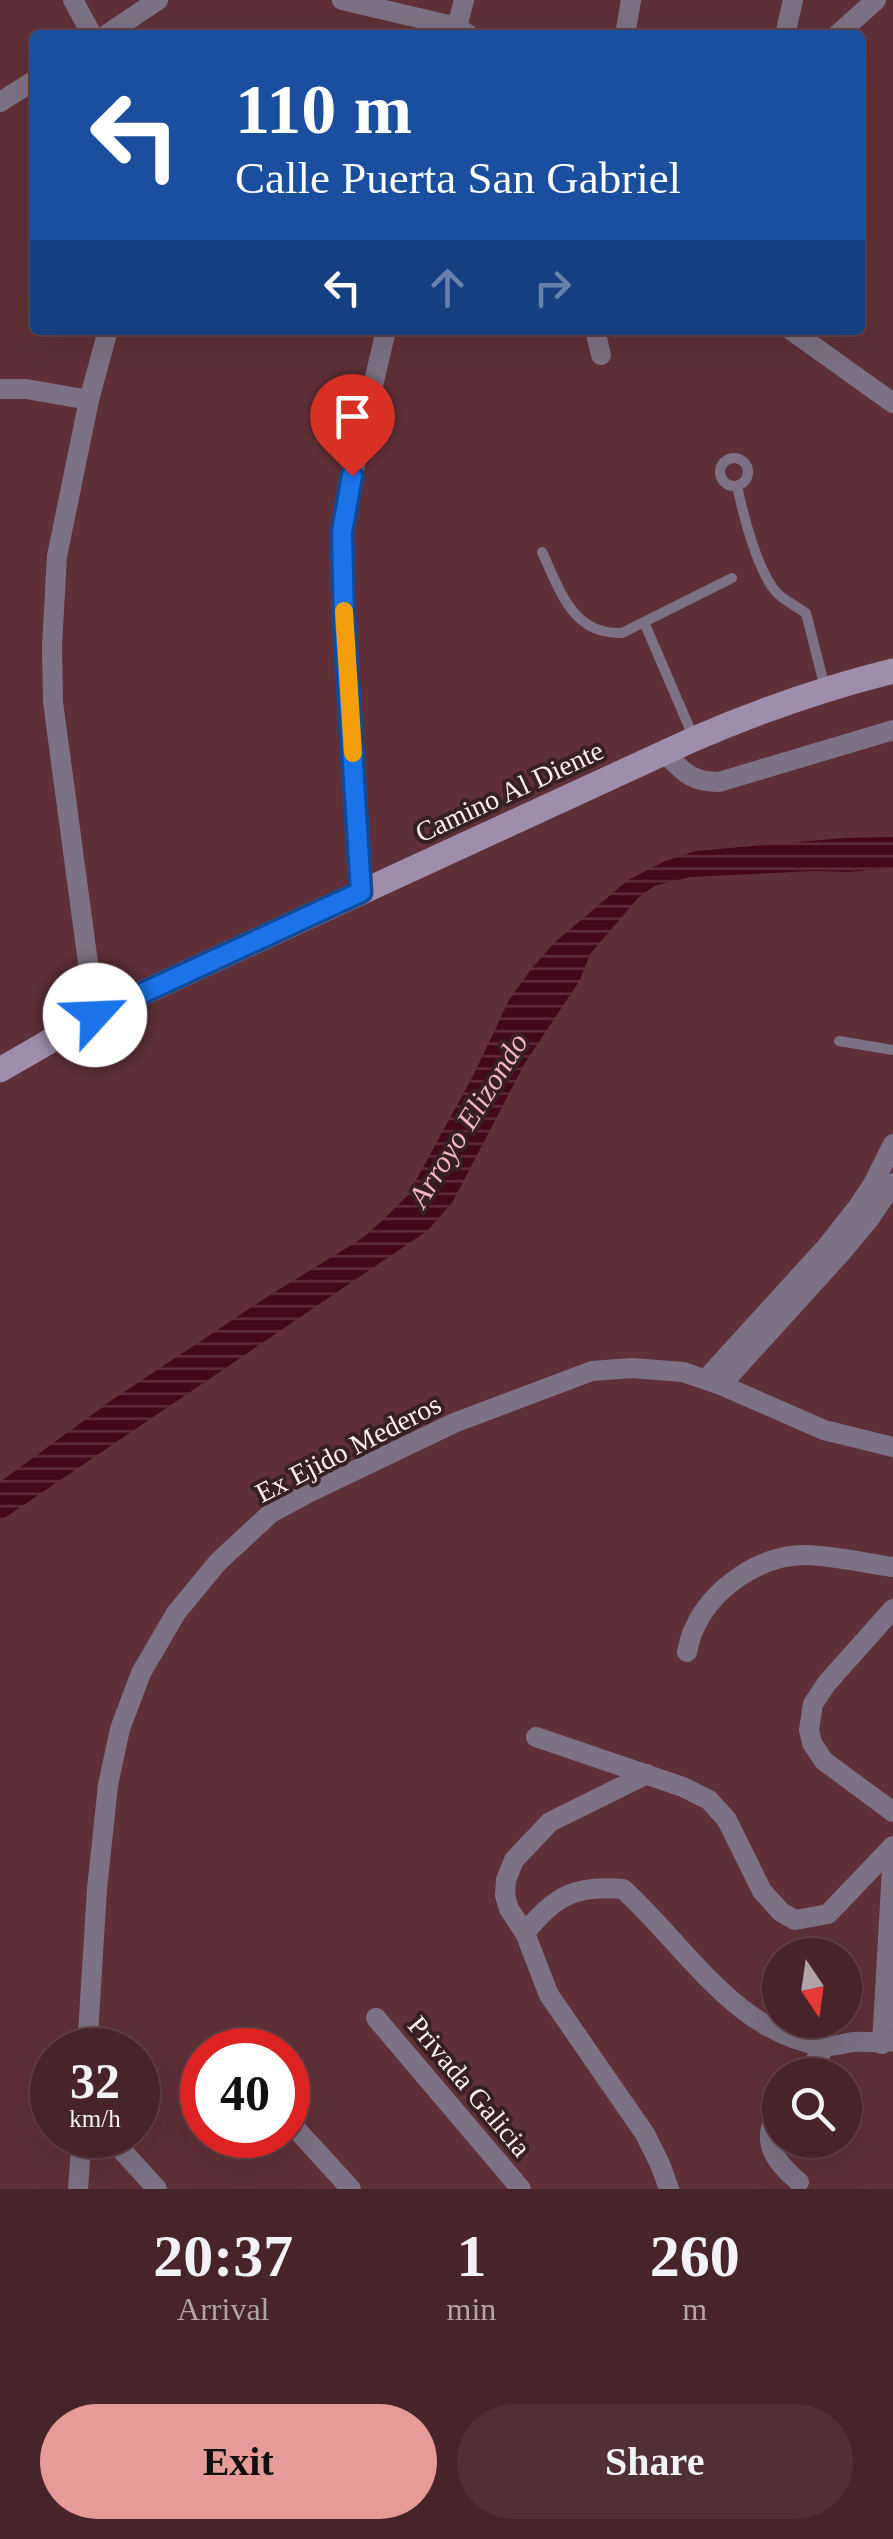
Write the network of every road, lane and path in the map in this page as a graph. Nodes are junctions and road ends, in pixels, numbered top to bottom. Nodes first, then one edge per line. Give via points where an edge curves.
1 (72, 0) edge
2 (158, 0) edge
3 (342, 0) edge
4 (464, 0) edge
5 (630, 0) edge
6 (794, 0) edge
7 (876, 0) edge
8 (89, 30) edge
9 (113, 30) edge
10 (459, 30) edge
11 (463, 30) edge
12 (626, 30) edge
13 (787, 30) edge
14 (843, 30) edge
15 (30, 83) edge
16 (0, 102) edge
17 (107, 335) edge
18 (385, 335) edge
19 (597, 335) edge
20 (798, 335) edge
21 (601, 355) dead end
22 (0, 389) edge
23 (89, 400) junction
24 (893, 402) edge
25 (737, 486) dead end
26 (542, 552) dead end
27 (732, 578) dead end
28 (644, 622) junction
29 (893, 671) edge
30 (825, 690) junction
31 (893, 730) edge
32 (694, 738) junction
33 (664, 752) junction
34 (361, 892) junction
35 (95, 1015) junction
36 (840, 1041) dead end
37 (893, 1050) edge
38 (0, 1070) edge
39 (893, 1144) edge
40 (893, 1182) edge
41 (834, 1250) junction
42 (713, 1382) junction
43 (893, 1447) edge
44 (893, 1567) edge
45 (893, 1609) edge
46 (686, 1652) dead end
47 (536, 1737) dead end
48 (646, 1774) junction
49 (893, 1812) edge
50 (893, 1849) edge
51 (525, 1933) junction
52 (376, 2018) dead end
53 (88, 2028) edge
54 (887, 2042) edge
55 (826, 2046) junction
56 (817, 2058) edge
57 (310, 2144) edge
58 (80, 2158) edge
59 (129, 2158) edge
60 (777, 2158) edge
61 (799, 2182) dead end
62 (78, 2189) edge
63 (157, 2189) edge
64 (350, 2189) edge
65 (521, 2189) edge
66 (668, 2189) edge

1 - 8 street
2 - 9 street
3 - 10 street
4 - 11 street
5 - 12 street
6 - 13 street
7 - 14 street
15 - 16 street
17 - 23 street
18 - 34 street via 342,532
19 - 21 street
20 - 24 street
22 - 23 street
23 - 35 street via 57,556 52,646 53,702
25 - 30 lane via 770,583 806,612
26 - 28 lane via 575,615 590,628 622,633
27 - 28 lane
28 - 32 lane
29 - 30 street, Camino Al Diente
30 - 32 street, Camino Al Diente
31 - 33 street via 718,782 688,776
32 - 33 street, Camino Al Diente
33 - 34 street, Camino Al Diente
34 - 35 street, Camino Al Diente
35 - 38 street, Camino Al Diente
36 - 37 lane
39 - 41 street
40 - 41 street via 870,1218
41 - 42 street
42 - 43 street, Ex Ejido Mederos via 824,1430
42 - 53 street, Ex Ejido Mederos via 683,1372 592,1371 454,1424 308,1493 271,1513 218,1562 176,1613 120,1730 108,1785
44 - 46 street via 805,1555 752,1568 707,1606
45 - 49 street via 826,1683 813,1704 809,1730 824,1762
47 - 48 street
48 - 50 street via 709,1800 762,1891 796,1920 828,1914
48 - 51 street via 550,1822 514,1860 505,1895
50 - 54 street
51 - 55 street via 544,1910 580,1889 623,1889 744,2012
51 - 66 street via 549,1995 645,2134
52 - 65 street, Privada Galicia
54 - 55 street
55 - 56 street
57 - 64 street
58 - 62 street
59 - 63 street
60 - 61 street

